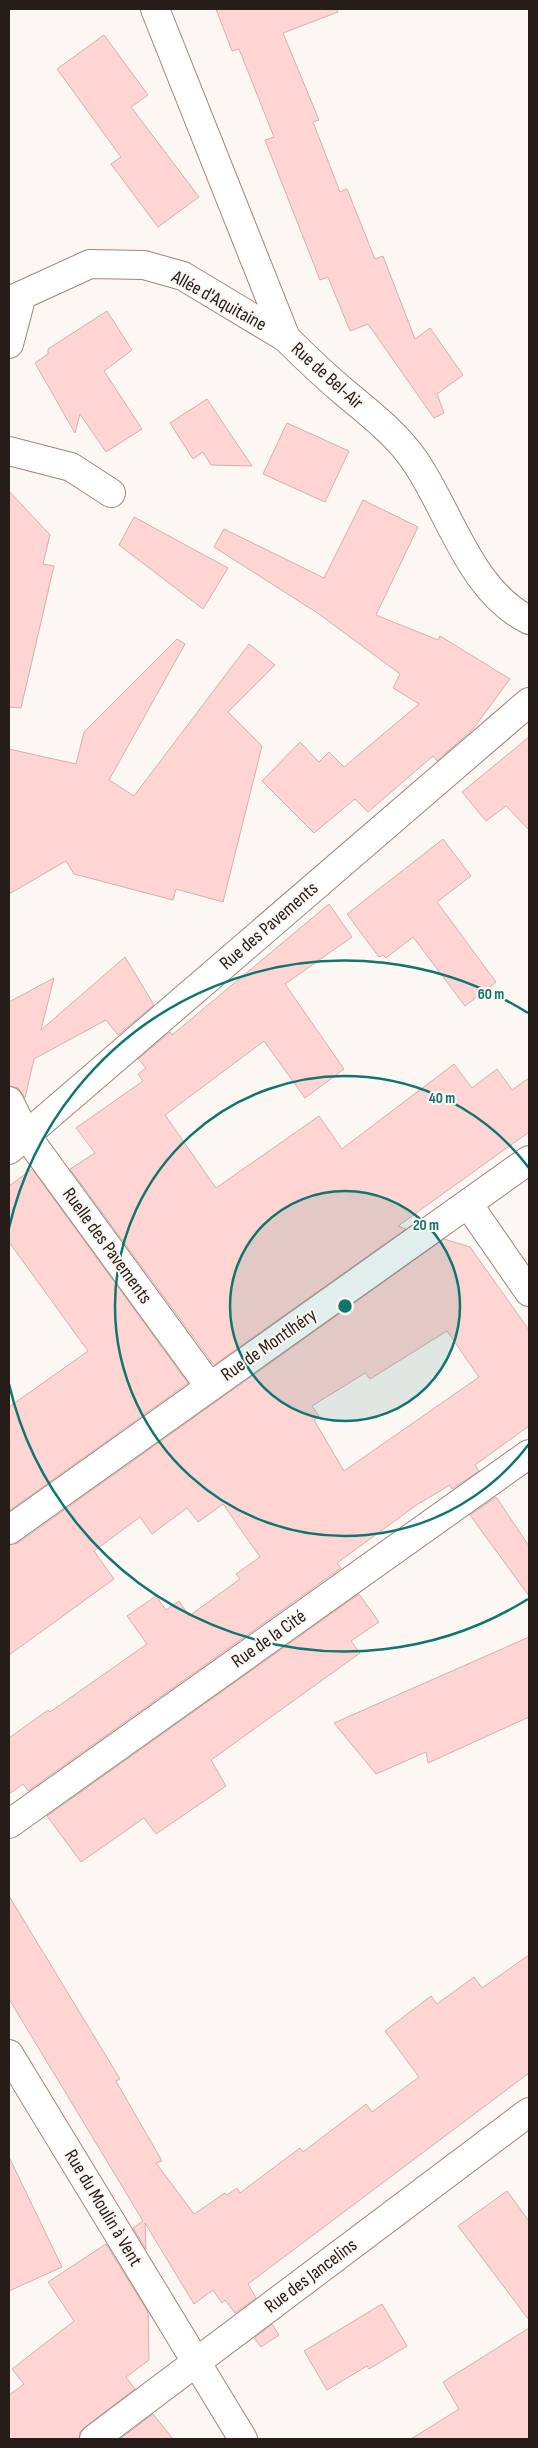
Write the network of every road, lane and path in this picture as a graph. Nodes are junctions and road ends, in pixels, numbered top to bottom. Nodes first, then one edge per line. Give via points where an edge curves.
1 (155, 9) edge
2 (15, 298) edge
3 (286, 338) junction
4 (9, 344) edge
5 (9, 451) edge
6 (111, 493) dead end
7 (529, 620) edge
8 (529, 702) edge
9 (9, 1101) edge
10 (18, 1142) edge
11 (529, 1160) edge
12 (468, 1204) junction
13 (529, 1292) edge
14 (210, 1387) junction
15 (529, 1454) edge
16 (9, 1530) edge
17 (9, 1824) edge
18 (9, 2054) edge
19 (529, 2112) edge
20 (197, 2362) junction
21 (94, 2439) edge
22 (243, 2439) edge

1 - 3 street, Rue de Bel-Air
2 - 3 street, Allée d'Aquitaine via 90,264 144,265 183,276
2 - 4 street
3 - 7 street, Rue de Bel-Air via 320,372 384,426 415,461 470,560 496,594
5 - 6 street via 71,467
8 - 10 street, Rue des Pavements
9 - 10 street, Ruelle des Pavements
10 - 14 street, Ruelle des Pavements
11 - 12 street, Rue de Montlhéry
12 - 13 street
12 - 14 street, Rue de Montlhéry
14 - 16 street, Rue de Montlhéry
15 - 17 street, Rue de la Cité
18 - 20 street, Rue du Moulin à Vent
19 - 20 street, Rue des Jancelins
20 - 21 street, Rue des Jancelins
20 - 22 street, Rue du Moulin à Vent

